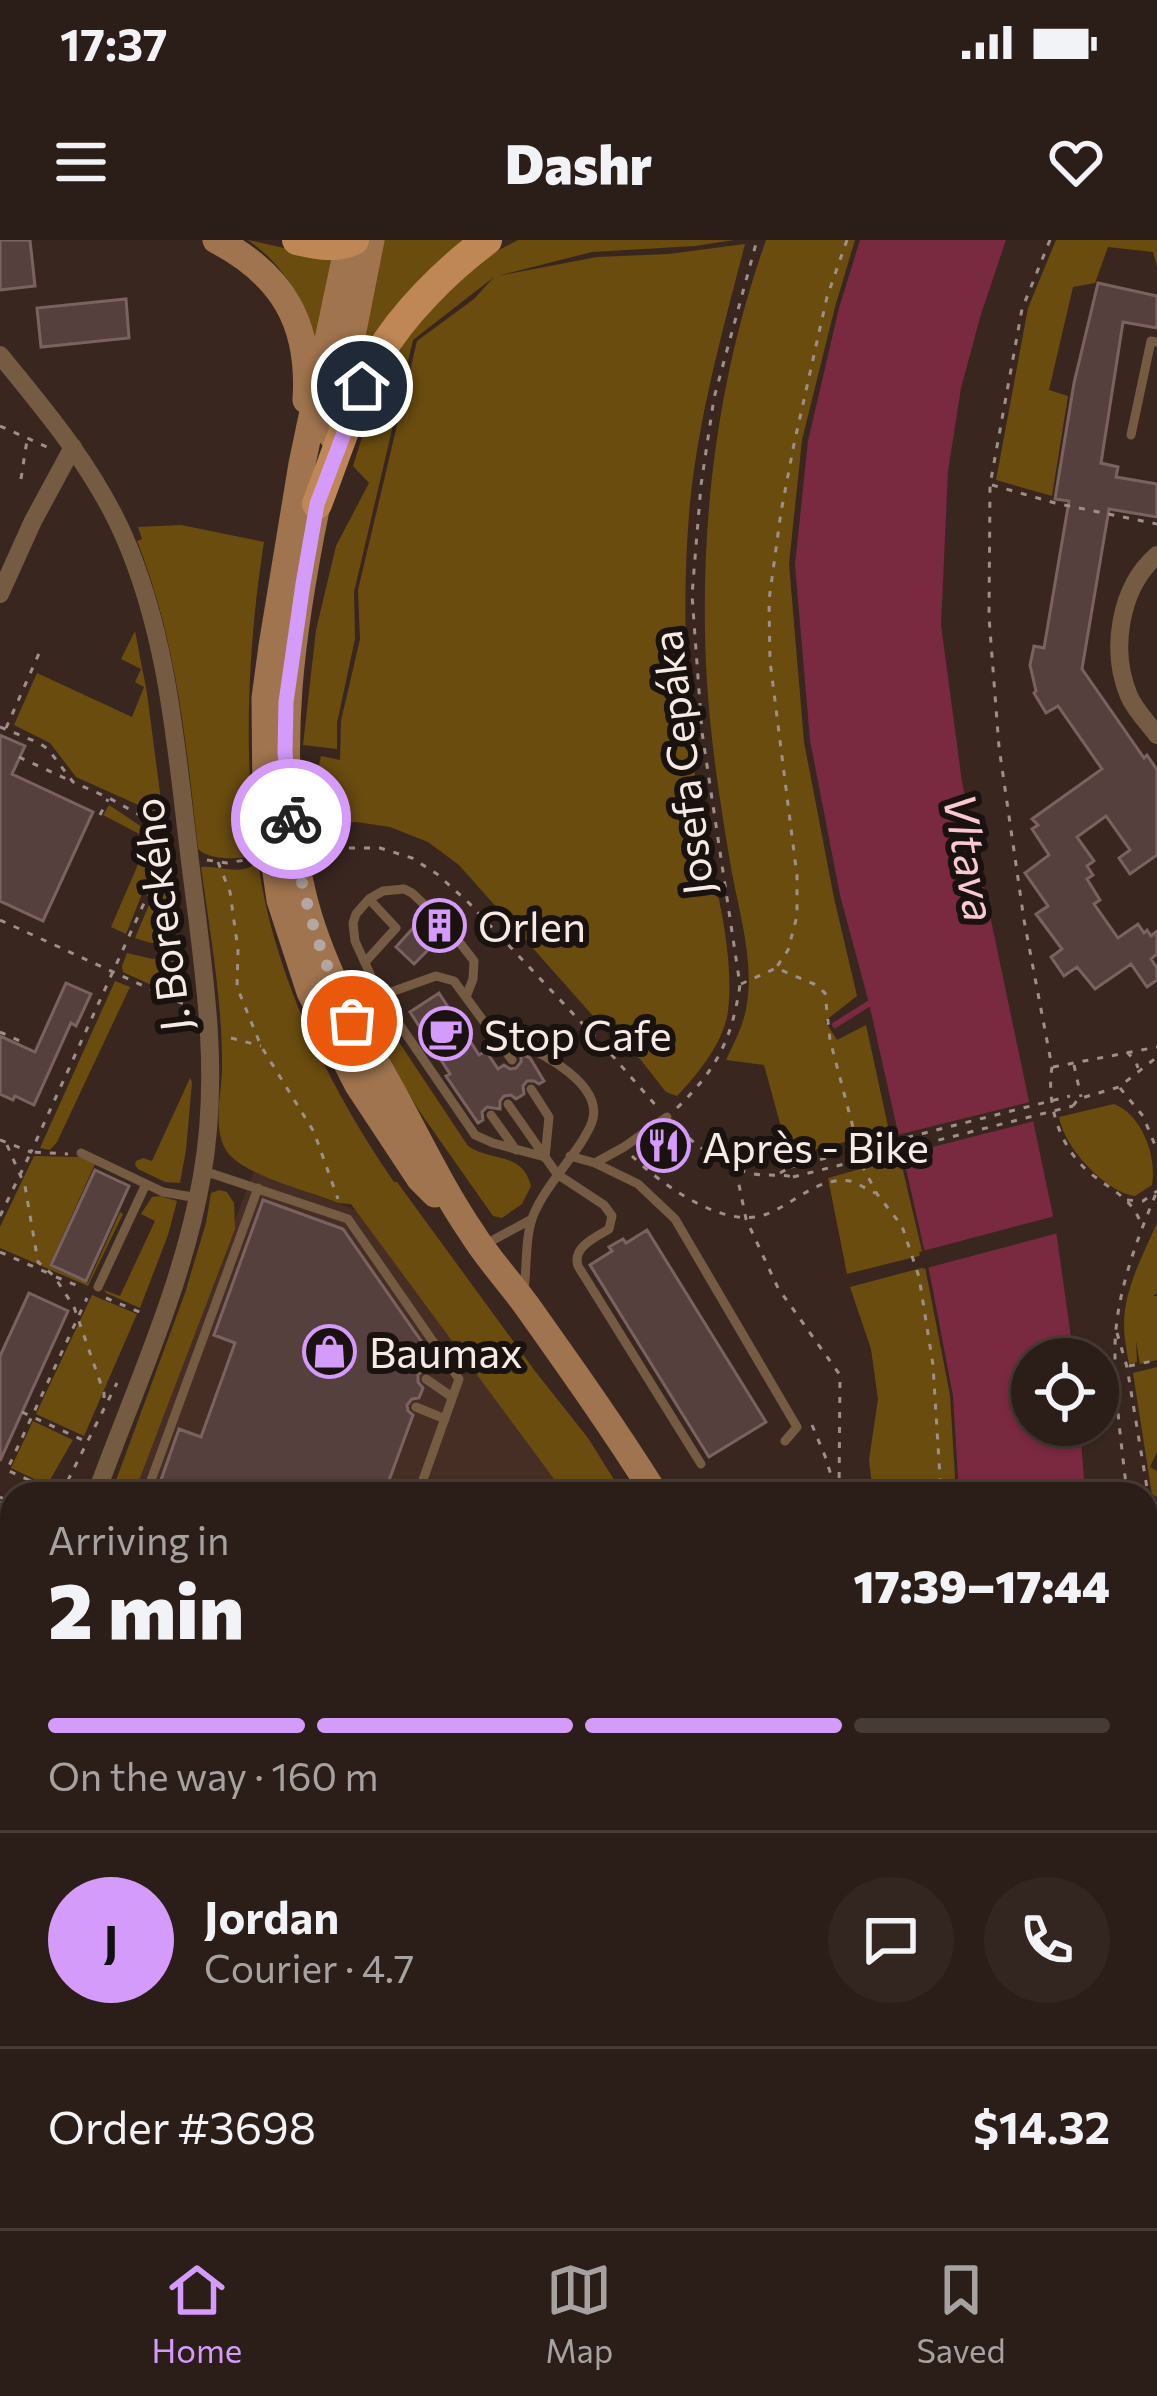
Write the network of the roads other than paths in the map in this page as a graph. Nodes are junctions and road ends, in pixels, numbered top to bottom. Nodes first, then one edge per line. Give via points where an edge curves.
1 (216, 240) edge
2 (296, 240) edge
3 (487, 240) edge
4 (356, 241) edge
5 (1157, 342) edge
6 (0, 355) edge
7 (1131, 435) dead end
8 (73, 447) junction
9 (302, 464) junction
10 (317, 504) junction
11 (1157, 555) edge
12 (0, 594) edge
13 (1157, 735) edge
14 (369, 899) junction
15 (430, 910) dead end
16 (453, 934) dead end
17 (366, 961) junction
18 (380, 996) junction
19 (341, 998) junction
20 (466, 998) junction
21 (490, 1030) junction
22 (512, 1060) dead end
23 (531, 1090) dead end
24 (508, 1104) dead end
25 (491, 1115) dead end
26 (667, 1117) road end
27 (516, 1150) junction
28 (81, 1153) road end
29 (570, 1156) junction
30 (545, 1158) junction
31 (595, 1163) junction
32 (203, 1171) junction
33 (556, 1174) junction
34 (146, 1184) junction
35 (258, 1188) junction
36 (198, 1198) junction
37 (120, 1208) dead end
38 (132, 1214) junction
39 (532, 1219) junction
40 (476, 1239) junction
41 (97, 1290) road end
42 (523, 1301) junction
43 (426, 1379) dead end
44 (452, 1397) junction
45 (416, 1407) dead end
46 (445, 1419) junction
47 (785, 1441) dead end
48 (701, 1464) dead end
49 (101, 1482) edge
50 (150, 1482) edge
51 (422, 1482) edge
52 (648, 1482) edge

1 - 9 main road via 274,281 298,324 308,373
2 - 4 main road
3 - 10 main road via 381,351
4 - 9 main road
4 - 10 main road
5 - 7 lane via 1151,341
6 - 8 street, J. Boreckého
8 - 12 street
8 - 32 street, J. Boreckého via 121,530 163,653 211,1040
9 - 40 main road via 266,698 266,803 280,900 310,992 358,1085 420,1179
10 - 19 main road via 285,752 302,892
11 - 13 street via 1123,612 1118,648 1130,698
14 - 15 lane via 404,889
14 - 17 lane via 353,923
14 - 17 lane via 396,928
16 - 20 lane via 474,962
17 - 18 lane
18 - 19 lane
18 - 20 lane via 436,976 454,980
18 - 27 lane via 476,1135
19 - 40 main road
20 - 21 lane
21 - 22 lane
21 - 29 lane via 532,1048 587,1088 592,1121
23 - 30 lane via 549,1117
24 - 30 lane
25 - 27 lane
26 - 31 lane
27 - 30 lane
28 - 34 lane
29 - 31 lane
29 - 33 lane
30 - 33 lane
31 - 47 lane via 638,1184 675,1220 796,1426
32 - 35 lane
32 - 36 street, J. Boreckého
33 - 39 lane
33 - 48 lane via 612,1216 609,1229 575,1258
34 - 36 lane
34 - 38 lane
35 - 44 lane via 348,1219 458,1379
35 - 50 lane
36 - 49 street, J. Boreckého via 174,1288
37 - 38 lane
38 - 41 lane
39 - 40 lane
39 - 42 lane
40 - 42 main road
42 - 52 main road
43 - 44 lane
44 - 46 lane
45 - 46 lane
46 - 51 lane

